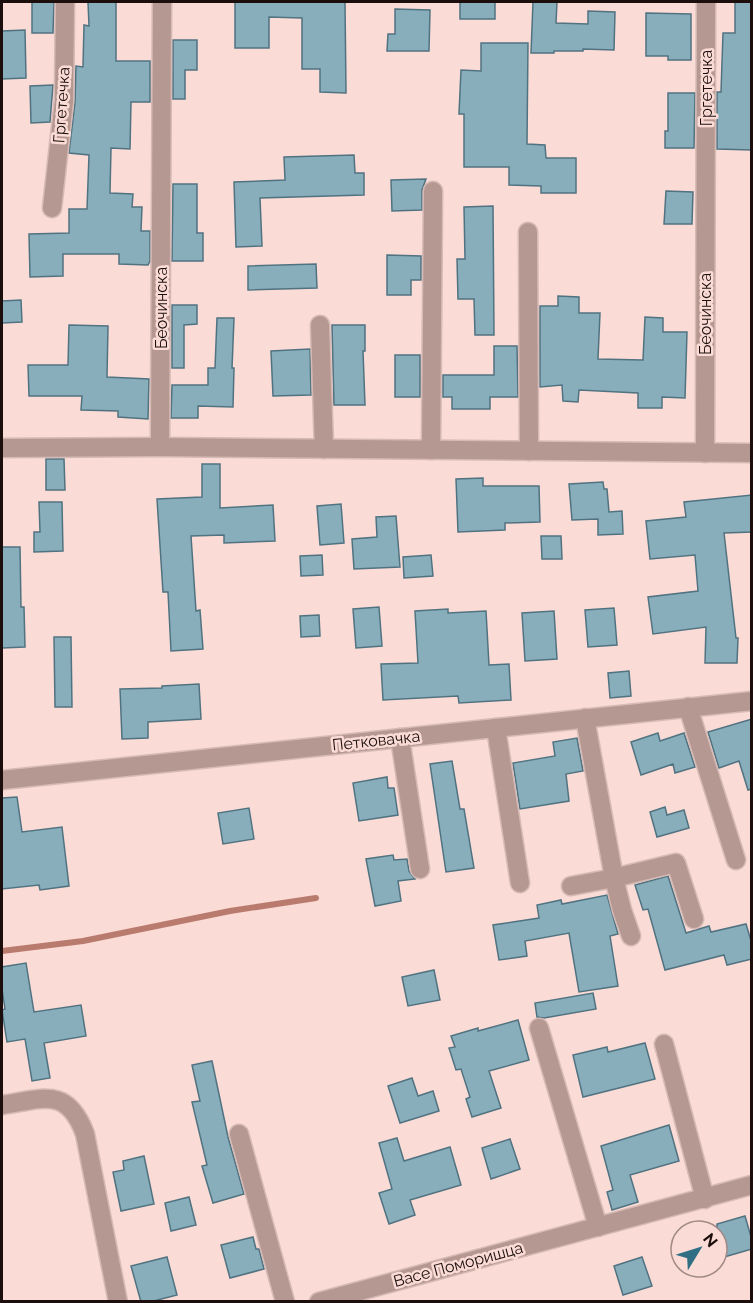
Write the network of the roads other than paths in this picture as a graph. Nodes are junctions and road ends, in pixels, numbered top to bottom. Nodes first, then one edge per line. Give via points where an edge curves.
1 (65, 2) edge
2 (162, 2) edge
3 (706, 2) edge
4 (706, 174) joint
5 (434, 191) dead end
6 (52, 208) dead end
7 (528, 232) dead end
8 (320, 325) dead end
9 (160, 447) junction
10 (2, 448) edge
11 (324, 449) junction
12 (431, 450) junction
13 (529, 451) junction
14 (705, 453) junction
15 (752, 453) edge
16 (752, 701) edge
17 (688, 707) junction
18 (585, 718) junction
19 (496, 728) junction
20 (400, 738) junction
21 (2, 780) edge
22 (736, 860) dead end
23 (420, 869) dead end
24 (614, 878) junction
25 (520, 883) dead end
26 (571, 886) dead end
27 (694, 919) dead end
28 (631, 936) dead end
29 (539, 1028) dead end
30 (664, 1044) dead end
31 (2, 1105) edge
32 (239, 1134) dead end
33 (752, 1185) edge
34 (705, 1199) junction
35 (598, 1227) junction
36 (118, 1302) edge
37 (285, 1302) edge
38 (319, 1302) edge

1 - 6 street, Гргетечка via 64,100
2 - 9 street, Беочинска
3 - 4 street, Гргетечка
4 - 14 street, Беочинска
5 - 12 street
7 - 13 street
8 - 11 street
9 - 10 street
9 - 11 street
11 - 12 street
12 - 13 street
13 - 14 street
14 - 15 street
16 - 17 street, Петковачка
17 - 18 street, Петковачка
17 - 22 street
18 - 19 street, Петковачка
18 - 24 street
19 - 20 street, Петковачка
19 - 25 street
20 - 21 street, Петковачка
20 - 23 street
24 - 26 street
24 - 27 street via 676,862
24 - 28 street
29 - 35 street
30 - 34 street
31 - 36 street via 47,1098 71,1108 80,1120
32 - 37 street
33 - 34 street, Васе Поморишца
34 - 35 street, Васе Поморишца
35 - 38 street, Васе Поморишца

